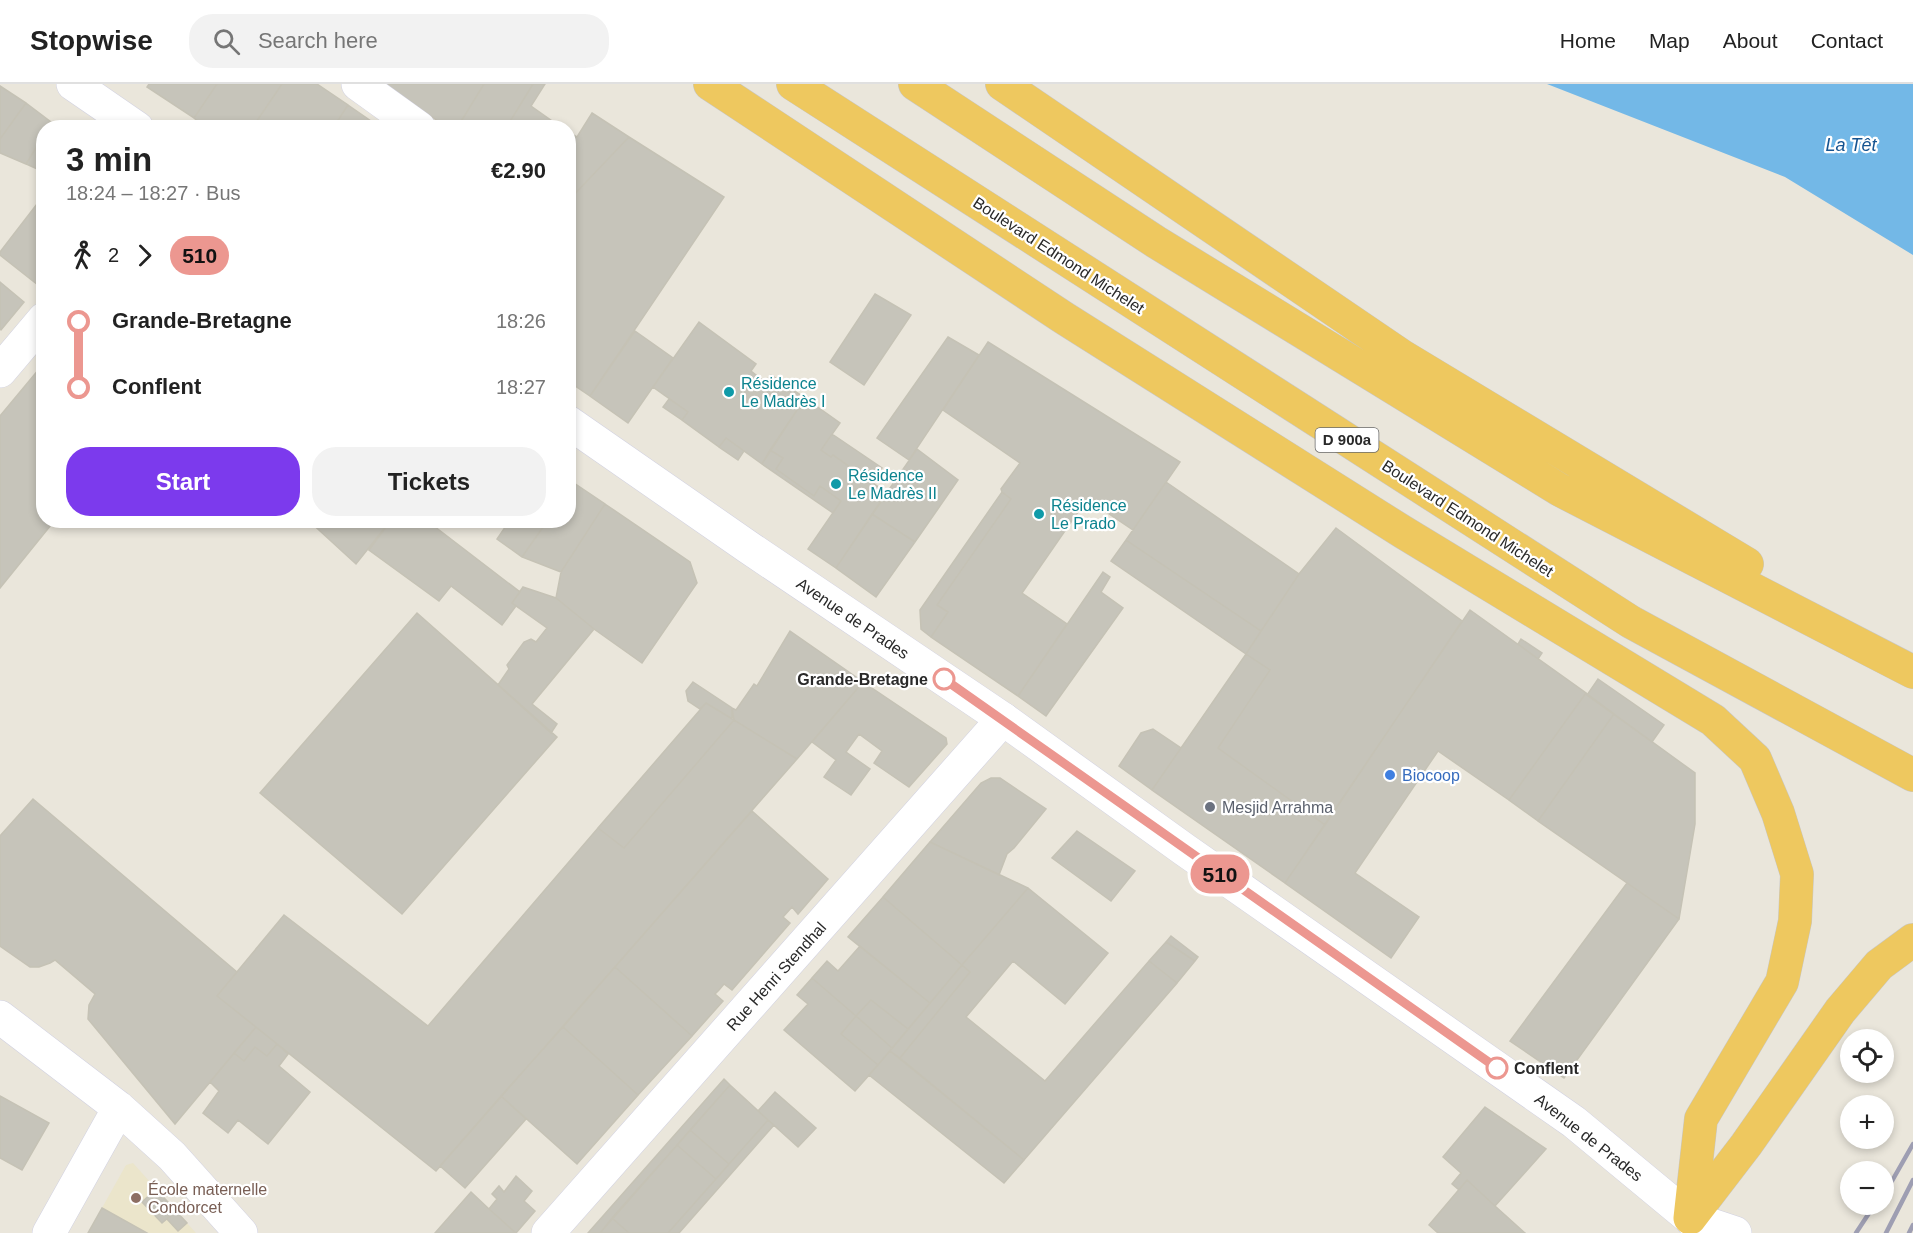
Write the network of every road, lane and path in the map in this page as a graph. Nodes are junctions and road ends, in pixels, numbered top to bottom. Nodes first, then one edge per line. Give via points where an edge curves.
1 (74, 84) edge
2 (358, 84) edge
3 (710, 84) edge
4 (793, 84) edge
5 (915, 84) edge
6 (1002, 84) edge
7 (126, 120) edge
8 (408, 120) edge
9 (36, 328) edge
10 (0, 371) edge
11 (576, 428) edge
12 (1913, 664) edge
13 (1913, 672) edge
14 (1003, 719) junction
15 (1913, 775) edge
16 (1913, 940) edge
17 (0, 1017) edge
18 (119, 1108) junction
19 (1696, 1226) edge
20 (49, 1233) edge
21 (241, 1233) edge
22 (548, 1233) edge
23 (1735, 1233) edge

1 - 7 main road
2 - 8 main road
3 - 19 highway via 1074,324 1413,538 1713,720 1755,759 1778,813 1797,874 1795,921 1782,982 1701,1119
4 - 15 highway, Boulevard Edmond Michelet / D 900a via 1631,622
5 - 13 highway via 1156,242 1560,490
6 - 12 highway via 1402,356
9 - 10 main road
11 - 14 main road, Avenue de Prades
14 - 19 main road, Avenue de Prades via 1574,1122
14 - 22 main road, Rue Henri Stendhal
16 - 19 highway via 1879,965 1839,1011 1746,1145
17 - 18 main road
18 - 20 main road
18 - 21 main road via 172,1156
19 - 23 main road

